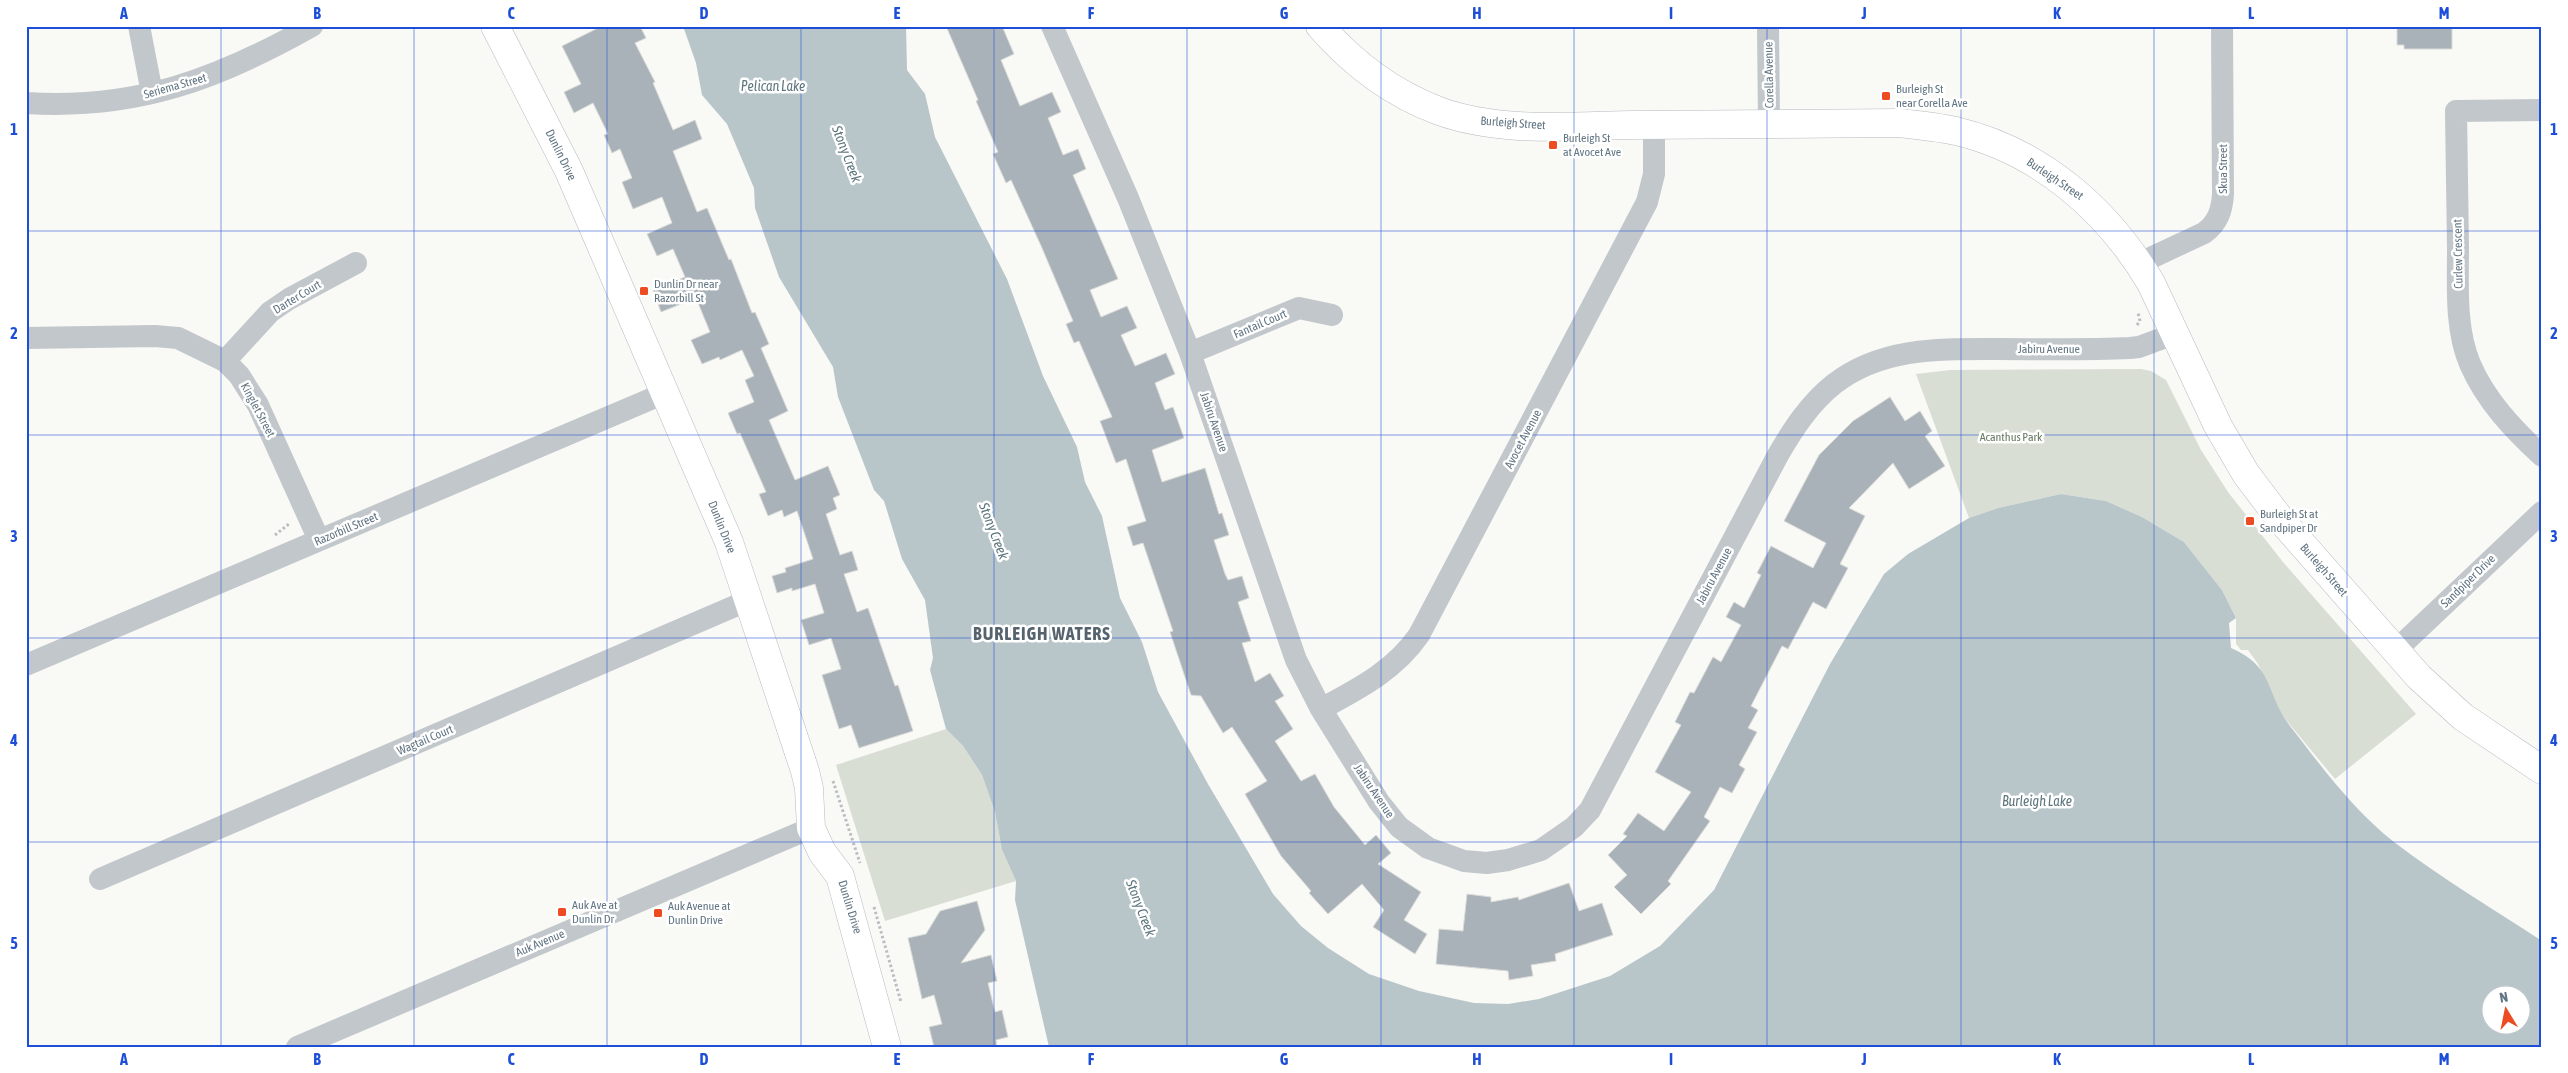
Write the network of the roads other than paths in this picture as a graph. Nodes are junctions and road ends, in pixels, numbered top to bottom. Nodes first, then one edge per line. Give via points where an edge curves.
1 (139, 26) edge
2 (312, 26) edge
3 (495, 26) edge
4 (1052, 26) edge
5 (1320, 26) edge
6 (1768, 26) edge
7 (2222, 26) edge
8 (152, 93) junction
9 (26, 103) edge
10 (2542, 110) edge
11 (1769, 124) junction
12 (1654, 125) junction
13 (356, 263) dead end
14 (2140, 263) junction
15 (1332, 315) dead end
16 (2174, 334) junction
17 (26, 338) edge
18 (1190, 353) junction
19 (225, 360) junction
20 (665, 392) junction
21 (2542, 456) edge
22 (2542, 512) edge
23 (319, 540) junction
24 (750, 600) junction
25 (2395, 651) junction
26 (26, 665) edge
27 (1321, 709) junction
28 (2542, 770) edge
29 (811, 828) junction
30 (100, 879) dead end
31 (297, 1047) edge
32 (888, 1047) edge

1 - 8 street
2 - 8 street, Seriema Street via 234,67
3 - 20 street, Dunlin Drive via 570,171
4 - 18 street, Jabiru Avenue via 1128,198
5 - 12 street, Burleigh Street via 1341,50 1377,80 1440,112 1470,120 1516,125
6 - 11 street, Corella Avenue
7 - 14 street, Skua Street via 2223,194 2218,219 2204,233
8 - 9 street, Seriema Street via 102,102
10 - 21 street, Curlew Crescent via 2456,111 2458,298 2463,339 2469,363 2484,393 2510,425
11 - 12 street, Burleigh Street
11 - 14 street, Burleigh Street via 1899,123 1956,131 1981,139 2012,151 2074,189 2118,234
12 - 27 street, Avocet Avenue via 1654,174 1648,202 1419,635 1399,661
13 - 19 street, Darter Court via 270,312
14 - 16 street, Burleigh Street
15 - 18 street, Fantail Court via 1299,308
16 - 25 street, Burleigh Street via 2218,426 2246,474 2280,519
16 - 27 street, Jabiru Avenue via 2130,348 1925,350 1879,360 1835,384 1816,400 1782,448 1590,810 1558,841 1541,850 1508,860 1464,861 1428,848 1410,837 1379,802
17 - 19 street, Kinglet Street via 178,338
18 - 27 street, Jabiru Avenue via 1296,660
19 - 23 street, Kinglet Street via 240,375 258,406
20 - 23 street, Razorbill Street
20 - 24 street, Dunlin Drive via 729,542
22 - 25 street, Sandpiper Drive
23 - 26 street, Razorbill Street
24 - 29 street, Dunlin Drive via 805,771
24 - 30 street, Wagtail Court
25 - 28 street, Burleigh Street via 2463,717
29 - 31 street, Auk Avenue
29 - 32 street, Dunlin Drive via 822,852 840,876

